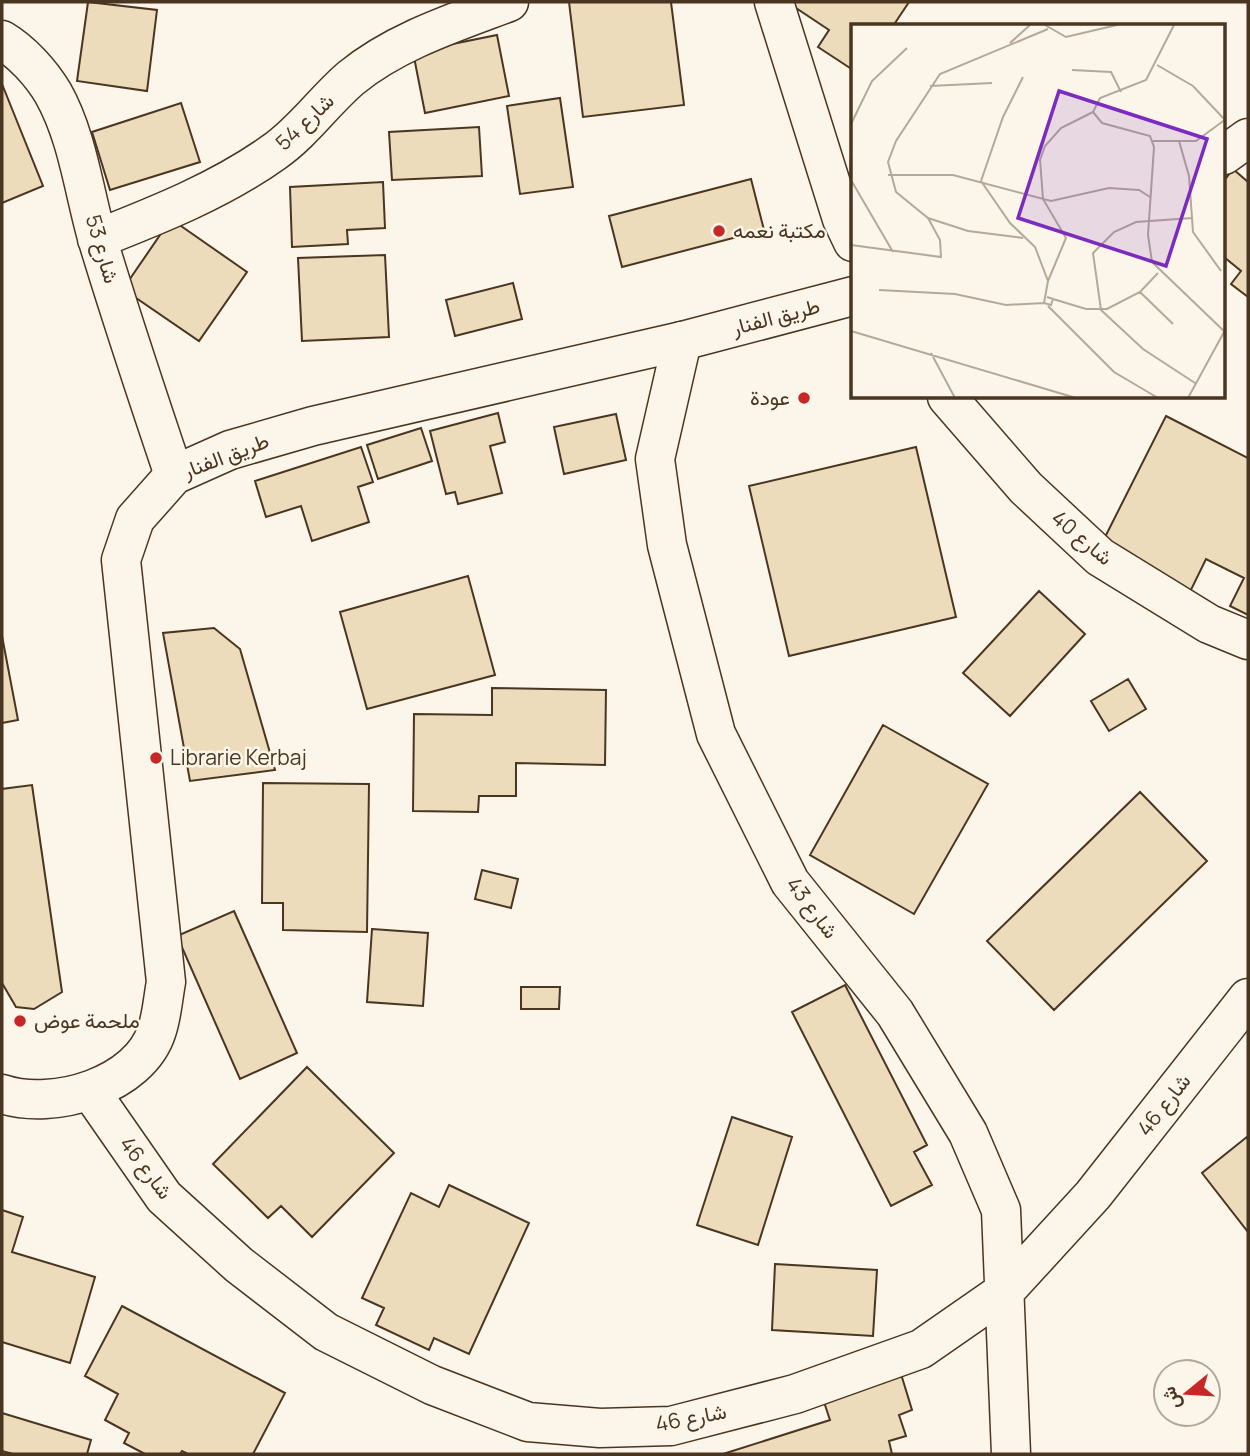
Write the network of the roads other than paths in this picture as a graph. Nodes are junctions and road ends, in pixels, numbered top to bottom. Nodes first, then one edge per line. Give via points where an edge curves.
1 (509, 2) edge
2 (774, 2) edge
3 (2, 40) edge
4 (1248, 138) edge
5 (1226, 154) edge
6 (851, 238) edge
7 (97, 239) junction
8 (851, 297) edge
9 (682, 341) junction
10 (949, 399) edge
11 (174, 475) junction
12 (1248, 640) edge
13 (1248, 998) edge
14 (91, 1093) junction
15 (2, 1094) edge
16 (1006, 1290) junction
17 (1011, 1454) edge

1 - 7 street, شارع 54 via 446,25 382,57 326,100 277,150 235,179
2 - 6 street
3 - 7 street, شارع 53 via 13,46 54,95 81,173
4 - 5 street
7 - 11 street, شارع 53
8 - 9 street, طريق الفنار
9 - 11 street, طريق الفنار via 313,426 230,450
9 - 16 street, شارع 43 via 655,459 667,545 716,734 790,882 895,1013 968,1133 1001,1210
10 - 12 street, شارع 40 via 1026,488 1100,557 1209,624
11 - 14 street, طريق الفنار via 135,519 121,560 166,982 157,1032 134,1067
13 - 16 street, شارع 46 via 1093,1195
14 - 15 street, طريق الفنار via 45,1098
14 - 16 street, شارع 46 via 164,1197 239,1265 326,1332 432,1385 528,1422 600,1428 671,1426 795,1394 921,1349
16 - 17 street, شارع 43

